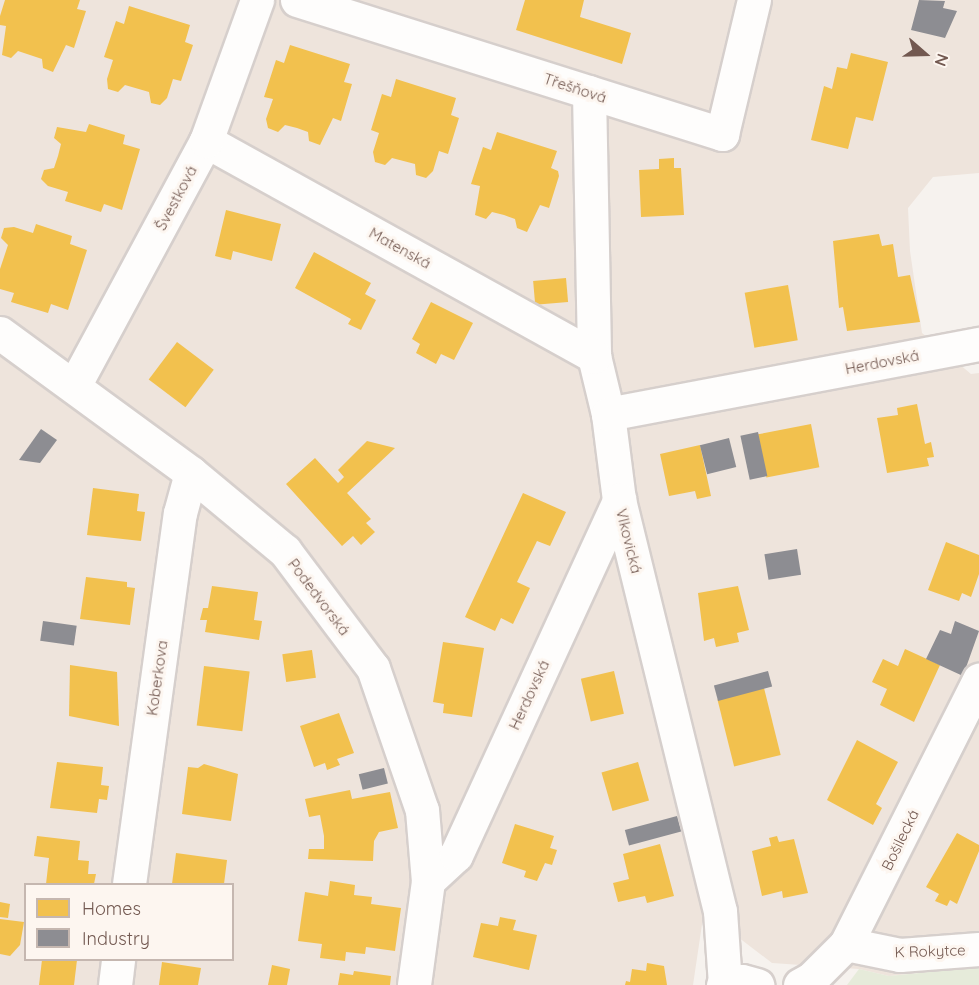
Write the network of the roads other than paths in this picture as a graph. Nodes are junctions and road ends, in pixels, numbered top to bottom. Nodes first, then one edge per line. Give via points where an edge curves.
1 (257, 0) edge
2 (297, 0) edge
3 (754, 0) edge
4 (589, 92) junction
5 (206, 141) junction
6 (0, 333) edge
7 (979, 344) edge
8 (594, 356) junction
9 (75, 386) junction
10 (608, 414) junction
11 (191, 473) junction
12 (619, 500) junction
13 (979, 680) edge
14 (428, 881) junction
15 (129, 883) edge
16 (846, 944) junction
17 (979, 949) edge
18 (118, 961) edge
19 (724, 984) edge
20 (115, 985) edge
21 (414, 985) edge
22 (757, 985) edge
23 (800, 985) edge

1 - 5 street, Švestková
2 - 4 street, Třešňová
3 - 4 street, Třešňová via 722,135
4 - 8 street, Vlkovická
5 - 8 street, Matenská
5 - 9 street, Švestková
6 - 9 street, Podedvorská
7 - 10 street, Herdovská
8 - 10 street, Vlkovická
9 - 11 street, Podedvorská
10 - 12 street, Vlkovická
11 - 14 street, Podedvorská via 285,551 373,668 422,810
11 - 15 street, Koberkova via 180,513
12 - 14 street, Herdovská via 456,855
12 - 19 street, Vlkovická via 720,911
13 - 16 street, Bošilecká
14 - 21 street, Podedvorská
16 - 17 street, K Rokytce via 900,955
16 - 23 street, Bošilecká
18 - 20 street
19 - 22 street via 742,981

